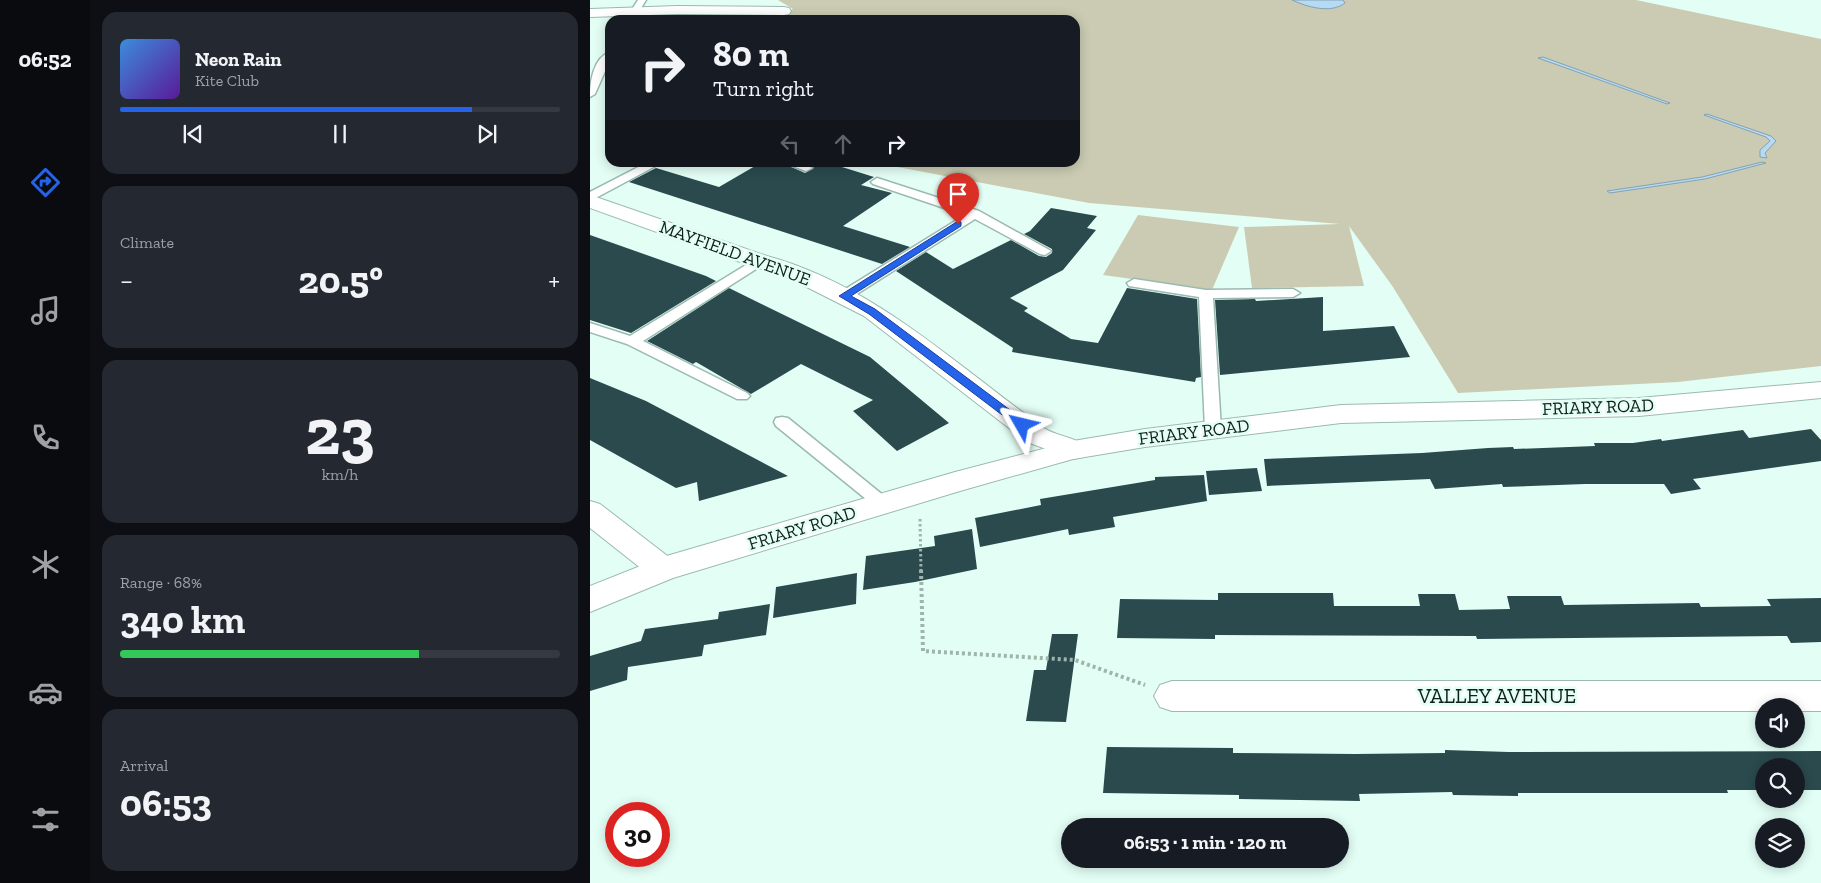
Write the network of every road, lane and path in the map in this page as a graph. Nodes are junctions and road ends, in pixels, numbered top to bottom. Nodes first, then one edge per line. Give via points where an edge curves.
1 (682, 5) edge
2 (643, 11) edge
3 (784, 12) dead end
4 (590, 13) edge
5 (605, 60) edge
6 (590, 94) edge
7 (648, 167) edge
8 (803, 167) edge
9 (806, 168) dead end
10 (877, 182) dead end
11 (590, 197) edge
12 (590, 201) edge
13 (974, 214) junction
14 (1045, 251) dead end
15 (759, 261) junction
16 (1134, 283) dead end
17 (1293, 293) dead end
18 (1206, 294) junction
19 (844, 296) junction
20 (590, 327) edge
21 (632, 341) junction
22 (1821, 390) edge
23 (742, 396) dead end
24 (782, 422) dead end
25 (1213, 429) junction
26 (1073, 450) junction
27 (919, 493) junction
28 (883, 504) junction
29 (590, 512) edge
30 (663, 569) junction
31 (590, 598) edge
32 (1172, 696) joint
33 (1821, 696) edge

1 - 2 street
1 - 3 street
2 - 4 street
5 - 6 lane
7 - 11 lane
8 - 9 lane
10 - 13 lane
12 - 15 street, MAYFIELD AVENUE
13 - 14 lane
13 - 19 lane
15 - 19 street, MAYFIELD AVENUE via 789,269
15 - 21 lane
16 - 18 lane
17 - 18 lane
18 - 25 lane
19 - 26 street, MAYFIELD AVENUE via 872,312 1037,436
20 - 21 lane
21 - 23 lane
22 - 25 street, FRIARY ROAD via 1639,407 1341,414
24 - 28 lane
25 - 26 street, FRIARY ROAD
26 - 27 street, FRIARY ROAD
27 - 28 street, FRIARY ROAD
27 - 32 path via 924,651 1075,660
28 - 30 street, FRIARY ROAD
29 - 30 street
30 - 31 street, FRIARY ROAD
32 - 33 street, VALLEY AVENUE

